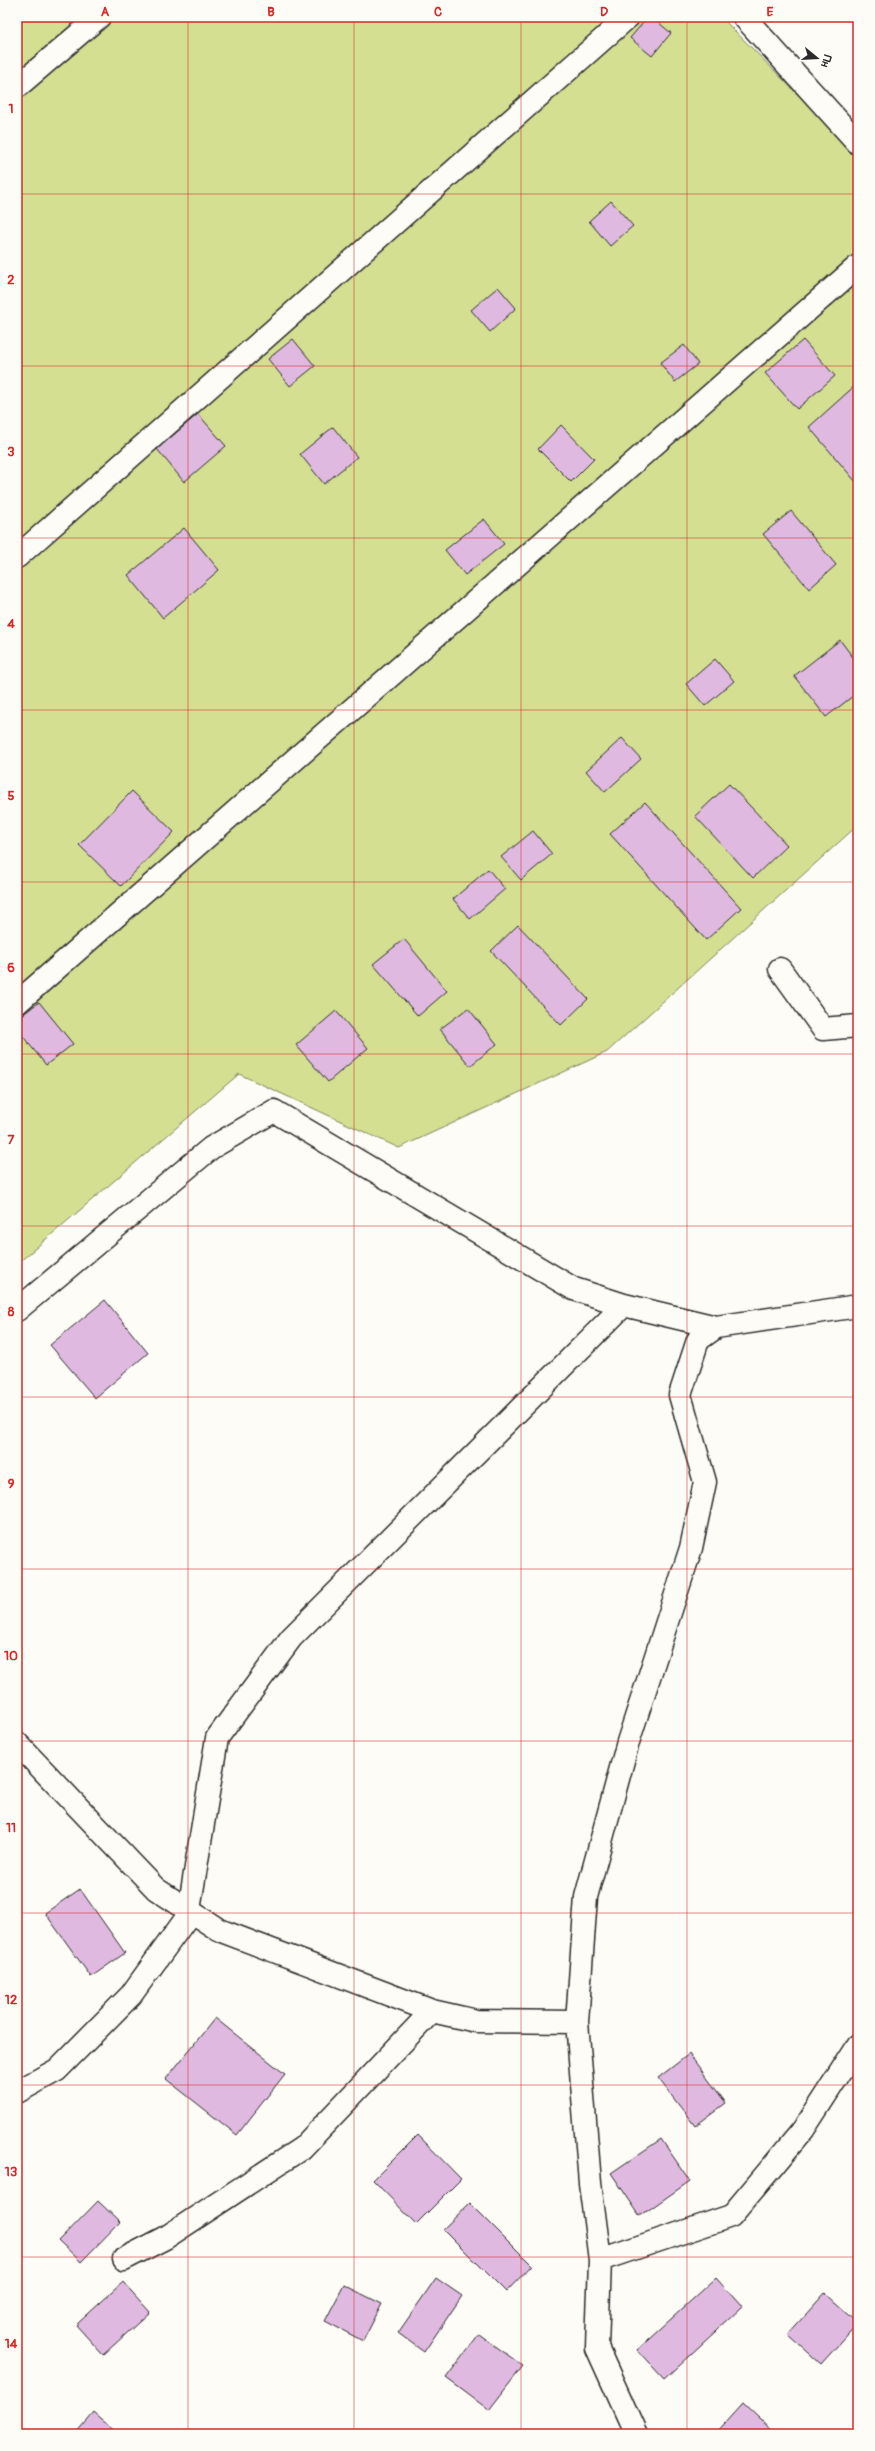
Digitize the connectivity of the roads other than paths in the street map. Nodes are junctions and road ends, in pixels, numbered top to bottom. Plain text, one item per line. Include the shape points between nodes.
1 (99, 17) edge
2 (628, 17) edge
3 (744, 17) edge
4 (17, 87) edge
5 (858, 143) edge
6 (858, 266) edge
7 (17, 557) edge
8 (780, 969) dead end
9 (17, 1003) edge
10 (858, 1026) edge
11 (624, 1305) junction
12 (858, 1306) edge
13 (17, 1310) edge
14 (716, 1327) junction
15 (17, 1743) edge
16 (189, 1910) junction
17 (432, 2011) junction
18 (577, 2022) junction
19 (858, 2045) edge
20 (17, 2092) edge
21 (124, 2259) dead end
22 (600, 2260) junction
23 (635, 2434) edge

1 - 4 street
2 - 7 street
3 - 5 street
6 - 9 street
8 - 10 street via 823,1029
11 - 13 street via 574,1288 274,1111 211,1148
11 - 14 street
11 - 16 street via 290,1638 217,1738
12 - 14 street
14 - 18 street via 698,1340 680,1395 705,1482 691,1548 628,1742 586,1897
15 - 16 street via 156,1888
16 - 17 street via 219,1930
16 - 20 street via 188,1916 131,1995 57,2070
17 - 18 street via 476,2021
17 - 21 street via 302,2148 164,2238
18 - 22 street via 590,2183
19 - 22 street via 803,2130 732,2216
22 - 23 street via 597,2348

